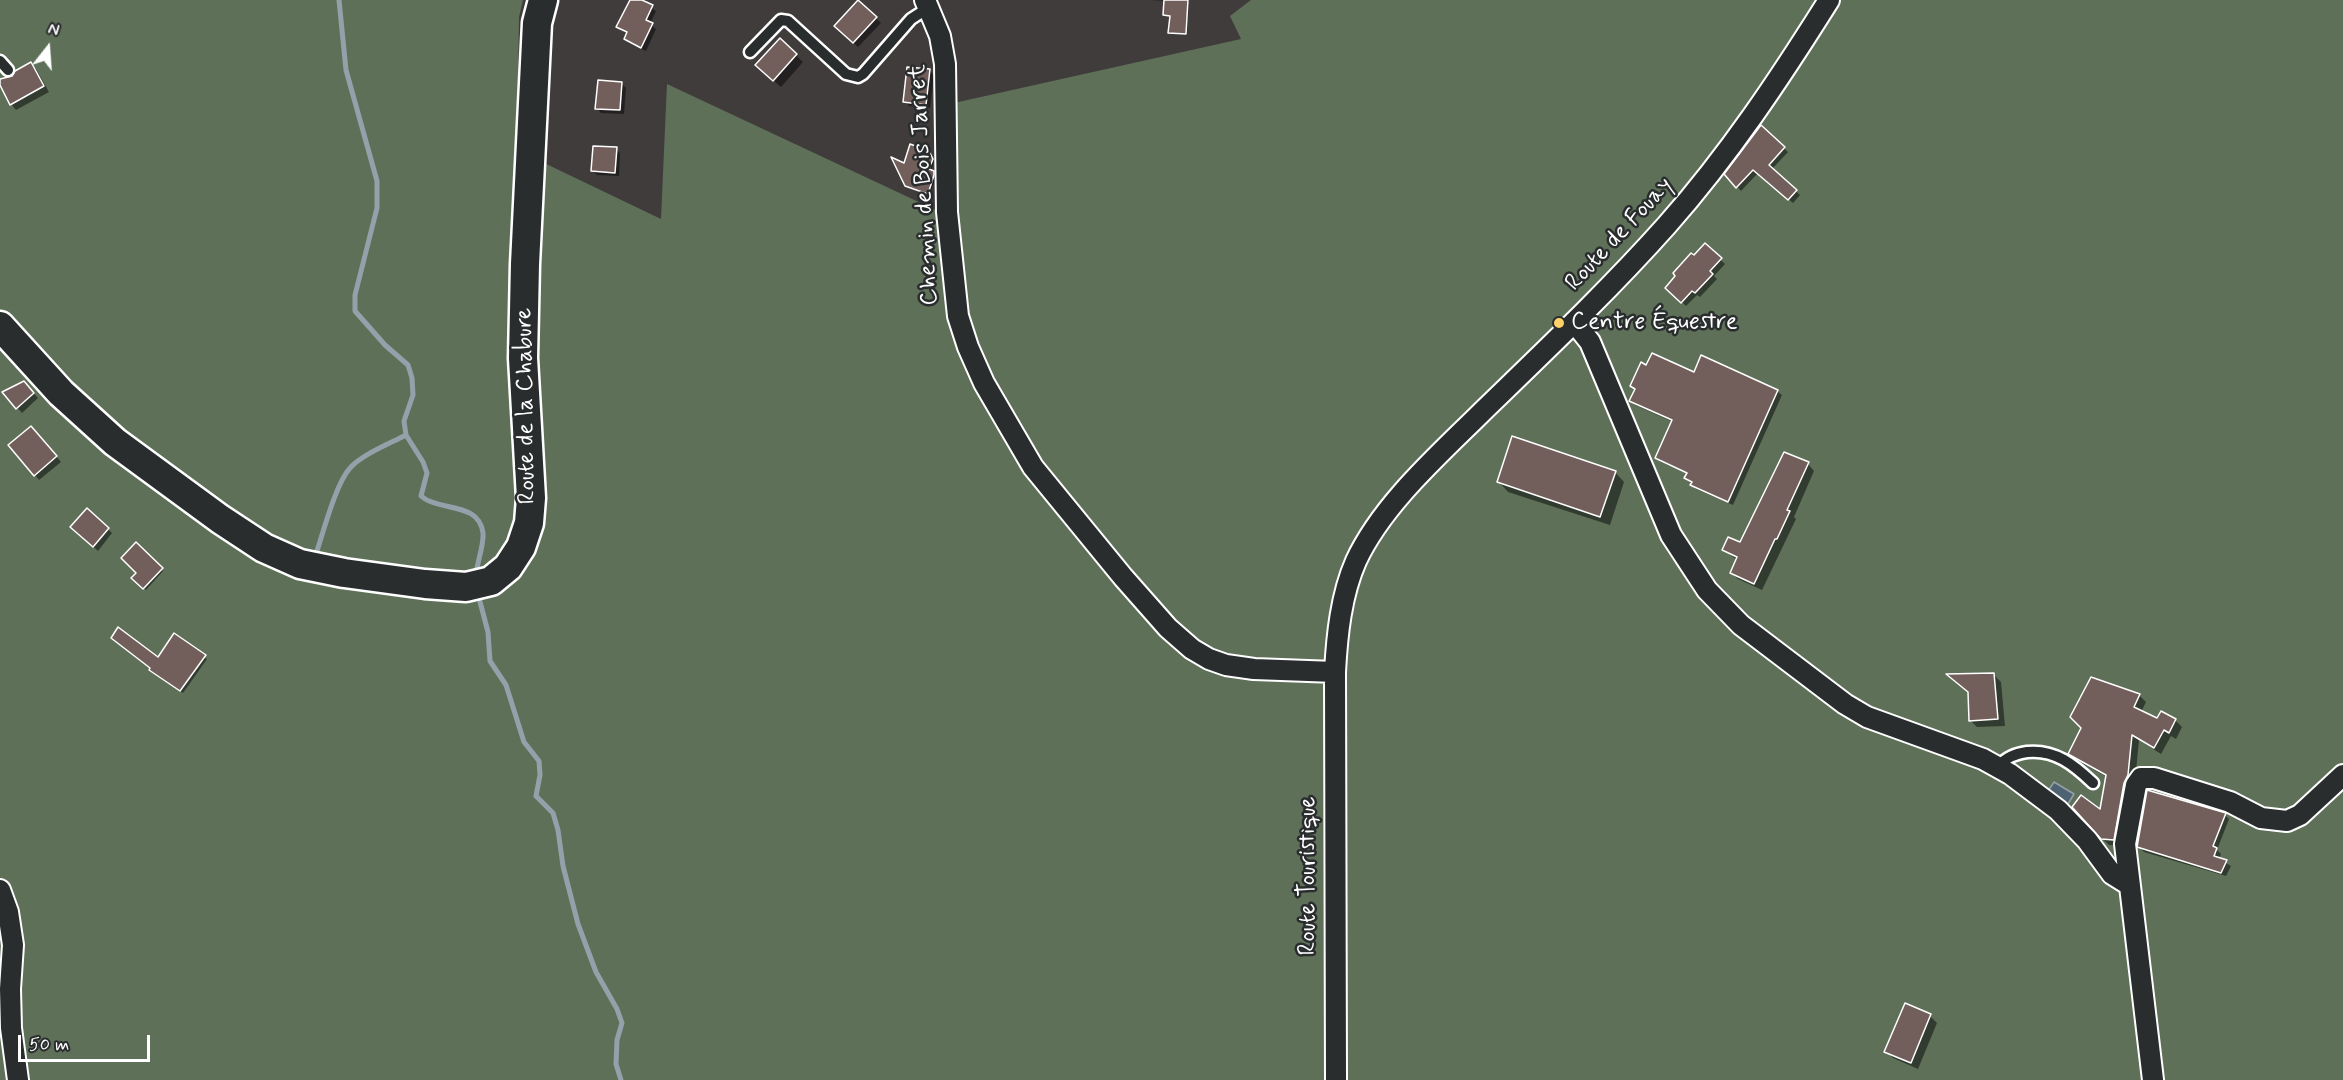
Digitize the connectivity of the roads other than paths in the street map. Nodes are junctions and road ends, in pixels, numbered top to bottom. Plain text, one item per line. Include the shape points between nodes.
1 (543, 0) edge
2 (1829, 0) edge
3 (927, 4) edge
4 (750, 52) dead end
5 (1574, 322) junction
6 (0, 326) edge
7 (1335, 672) junction
8 (1998, 767) junction
9 (2343, 775) edge
10 (2093, 783) dead end
11 (2128, 884) junction
12 (0, 890) edge
13 (18, 1080) edge
14 (1336, 1080) edge
15 (2153, 1080) edge

1 - 6 main road, Route de la Chabure via 537,23 525,264 523,358 529,524 508,567 491,581 466,587 344,573 300,564 264,548 115,442 61,393
2 - 5 street, Route de Fouay via 1775,85 1709,176
3 - 4 lane via 858,77 846,74 788,21 775,24
3 - 7 street, Chemin de Bois Jarret via 945,64 947,212 958,316 984,383 1033,467 1123,577 1192,649 1226,665
5 - 7 street, Route de Fouay via 1400,497 1371,534 1347,586
5 - 8 street via 1590,342 1667,526 1707,590 1741,625 1867,717
7 - 14 street, Route Touristique
8 - 10 lane via 2020,753 2046,752 2074,766
8 - 11 street via 2058,810 2112,874
9 - 11 street via 2287,821 2260,818 2230,802 2154,778 2141,778 2126,832
11 - 15 street
12 - 13 street via 13,945 11,1028

